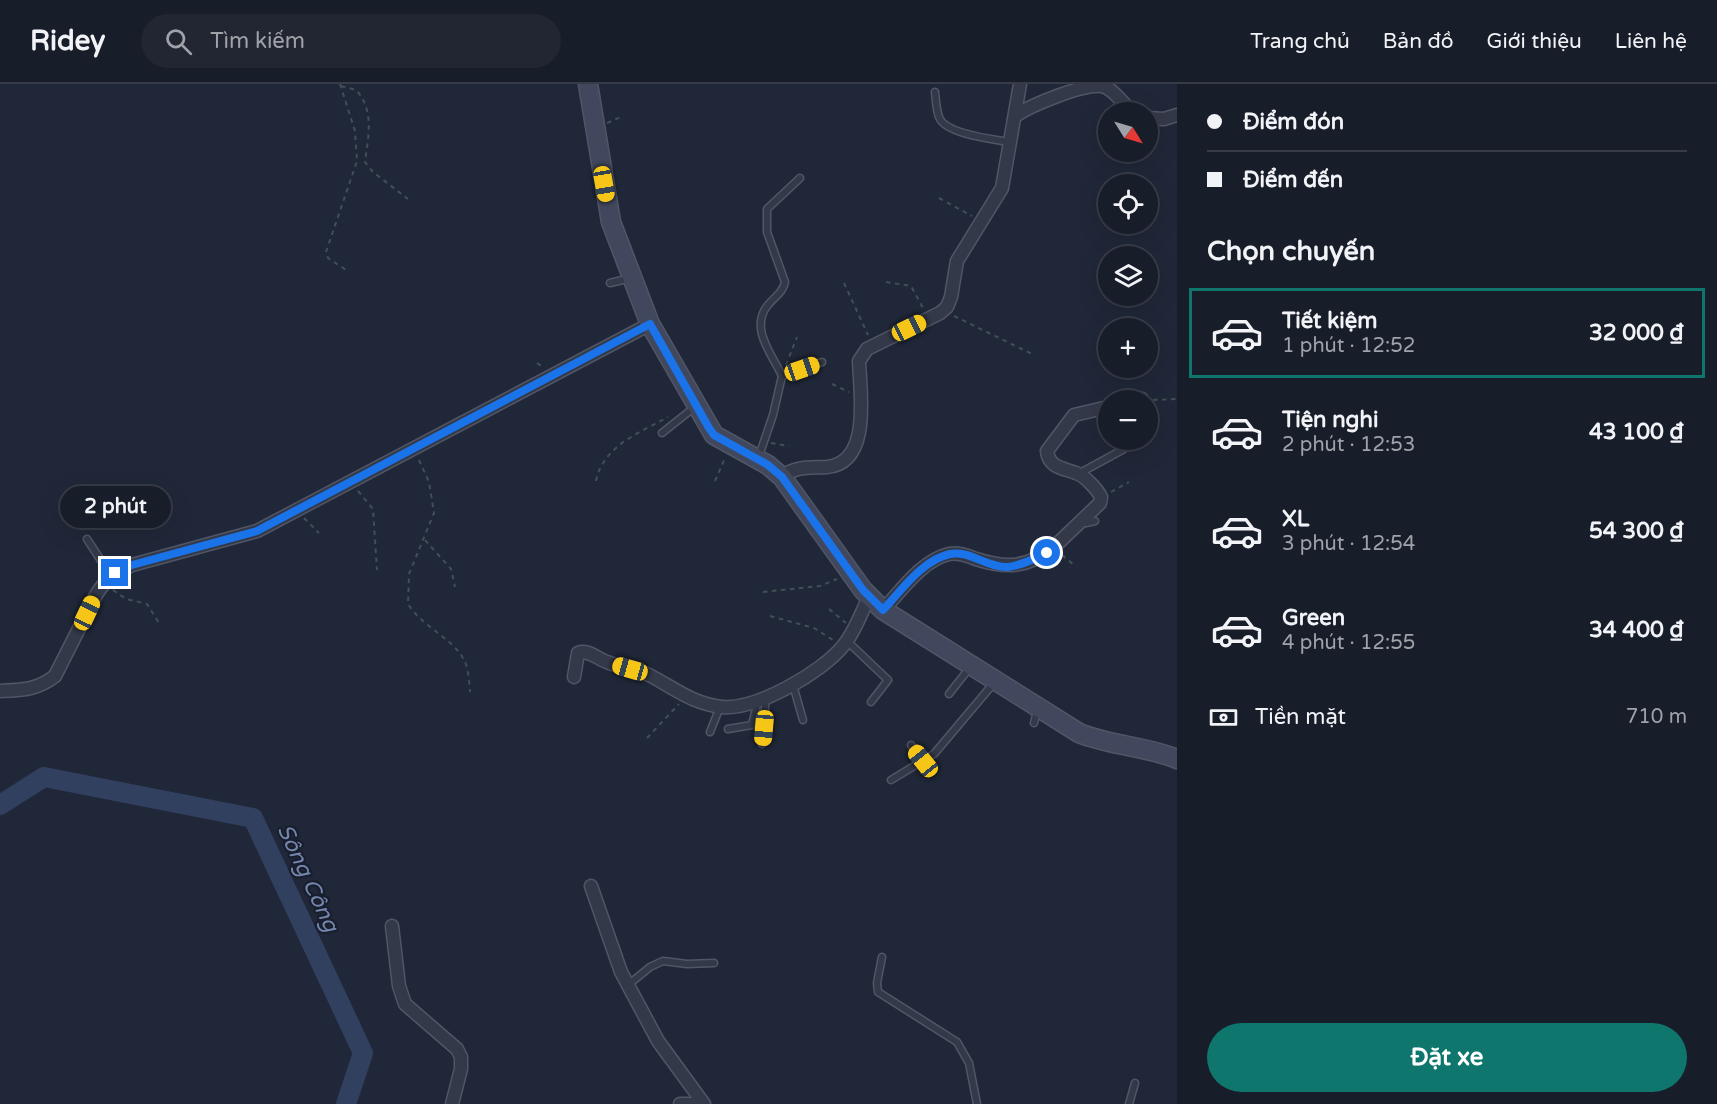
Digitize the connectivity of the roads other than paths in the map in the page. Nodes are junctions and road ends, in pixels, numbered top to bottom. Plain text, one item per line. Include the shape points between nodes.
1 (588, 84) edge
2 (1020, 84) edge
3 (935, 92) dead end
4 (1123, 102) edge
5 (1177, 115) edge
6 (1015, 116) junction
7 (1158, 119) edge
8 (1010, 142) junction
9 (800, 178) dead end
10 (631, 278) junction
11 (610, 283) dead end
12 (650, 324) junction
13 (822, 362) dead end
14 (781, 374) junction
15 (696, 405) junction
16 (1098, 409) edge
17 (662, 433) dead end
18 (1122, 450) edge
19 (757, 459) junction
20 (1079, 474) junction
21 (782, 477) junction
22 (1079, 519) junction
23 (1095, 521) dead end
24 (87, 539) dead end
25 (107, 580) junction
26 (869, 597) junction
27 (883, 610) junction
28 (845, 644) junction
29 (972, 666) junction
30 (574, 677) dead end
31 (996, 681) junction
32 (792, 684) junction
33 (0, 691) edge
34 (949, 694) dead end
35 (762, 697) junction
36 (871, 702) dead end
37 (721, 706) junction
38 (803, 720) dead end
39 (728, 729) dead end
40 (711, 732) dead end
41 (762, 744) dead end
42 (911, 745) dead end
43 (1177, 759) edge
44 (923, 761) junction
45 (891, 780) dead end
46 (591, 886) dead end
47 (392, 926) dead end
48 (882, 957) dead end
49 (714, 963) dead end
50 (628, 985) junction
51 (1135, 1083) dead end
52 (452, 1104) edge
53 (680, 1104) edge
54 (693, 1104) edge
55 (704, 1104) edge
56 (977, 1104) edge
57 (1129, 1104) edge

1 - 10 main road via 611,222
2 - 6 street
3 - 8 lane via 944,125
4 - 6 street via 1110,90 1094,85 1043,99
5 - 7 street
6 - 8 street
8 - 21 street via 1002,188 957,261 951,297 943,310 862,354 860,429 851,453 830,467 796,468
9 - 14 lane via 767,209 765,216 785,282 784,289 763,311 760,330
10 - 11 lane
10 - 12 main road
12 - 15 main road
12 - 25 street via 257,531 132,565
13 - 14 lane
14 - 19 lane
15 - 17 lane
15 - 19 main road via 714,435
16 - 20 street via 1074,415 1047,451 1054,465
18 - 20 lane
19 - 21 main road
20 - 22 street via 1101,497 1100,503
21 - 26 main road
22 - 23 lane via 1086,523
22 - 27 street via 1047,553 1008,567 960,554 938,559
24 - 25 lane
25 - 33 street via 55,676 43,686
26 - 27 main road
26 - 28 street
27 - 29 main road
28 - 32 street
28 - 36 lane via 888,680
29 - 31 main road
29 - 34 lane
30 - 37 street via 576,657 581,651 651,676 685,697
31 - 43 main road via 1036,715 1097,740
31 - 44 lane via 934,754
32 - 35 street
32 - 38 lane
35 - 37 street via 734,707
35 - 39 lane via 752,725
35 - 41 lane
37 - 40 lane
42 - 44 lane
44 - 45 lane
46 - 50 street
47 - 52 street via 405,1004 457,1049 461,1057
48 - 56 lane via 878,992 957,1042 969,1063
49 - 50 lane via 658,962
50 - 55 street via 658,1041
51 - 57 lane
53 - 54 street

